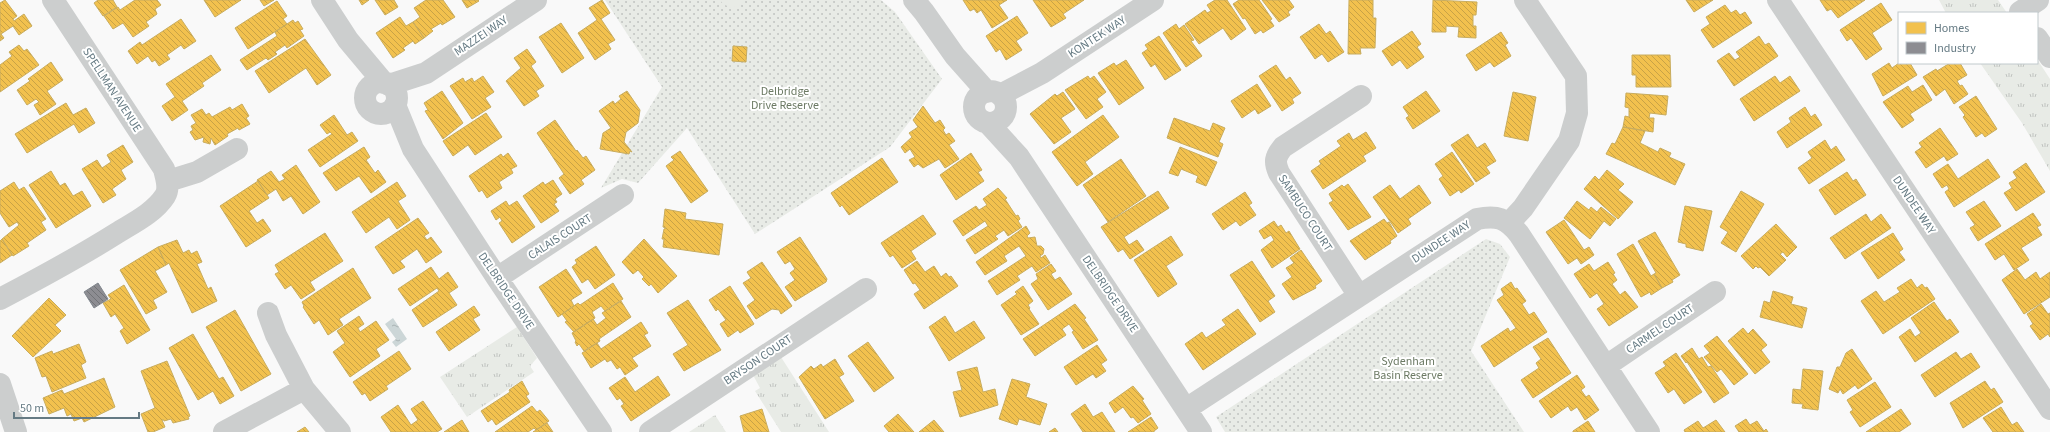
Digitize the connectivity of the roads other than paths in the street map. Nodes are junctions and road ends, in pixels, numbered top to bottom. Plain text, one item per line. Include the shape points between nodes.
1 (53, 0) edge
2 (322, 0) edge
3 (536, 0) edge
4 (914, 0) edge
5 (1153, 0) edge
6 (1525, 0) edge
7 (1778, 0) edge
8 (2038, 0) edge
9 (2018, 8) edge
10 (2038, 39) edge
11 (2050, 57) edge
12 (1361, 96) dead end
13 (384, 97) junction
14 (993, 107) junction
15 (237, 149) dead end
16 (168, 181) junction
17 (623, 195) dead end
18 (1510, 222) junction
19 (497, 278) junction
20 (866, 289) dead end
21 (1715, 292) dead end
22 (1359, 296) junction
23 (0, 299) edge
24 (268, 313) dead end
25 (1606, 366) junction
26 (0, 384) edge
27 (304, 389) junction
28 (1186, 409) junction
29 (2050, 409) edge
30 (16, 432) edge
31 (224, 432) edge
32 (340, 432) edge
33 (601, 432) edge
34 (650, 432) edge
35 (1201, 432) edge
36 (1649, 432) edge

1 - 16 street, SPELLMAN AVENUE via 164,169
2 - 13 street via 348,40 358,63
3 - 13 street, MAZZEI WAY via 426,73
4 - 14 street, DELBRIDGE DRIVE
5 - 14 street, KONTEK WAY
6 - 18 street via 1576,76 1577,113 1569,141 1523,208
7 - 29 street, DUNDEE WAY
8 - 9 street
10 - 11 street
12 - 22 street, SAMBUCO COURT via 1282,147 1276,155 1275,164
13 - 19 street, DELBRIDGE DRIVE via 413,149
14 - 28 street, DELBRIDGE DRIVE via 1019,157
15 - 16 street via 197,172
16 - 23 street via 166,194 140,219 72,261
17 - 19 street, CALAIS COURT
18 - 22 street, DUNDEE WAY via 1491,216 1476,219
18 - 25 street
19 - 33 street, DELBRIDGE DRIVE
20 - 34 street, BRYSON COURT
21 - 25 street, CARMEL COURT
22 - 28 street, DUNDEE WAY
24 - 27 street via 276,335
25 - 36 street
26 - 30 street
27 - 31 street
27 - 32 street
28 - 35 street, DELBRIDGE DRIVE

